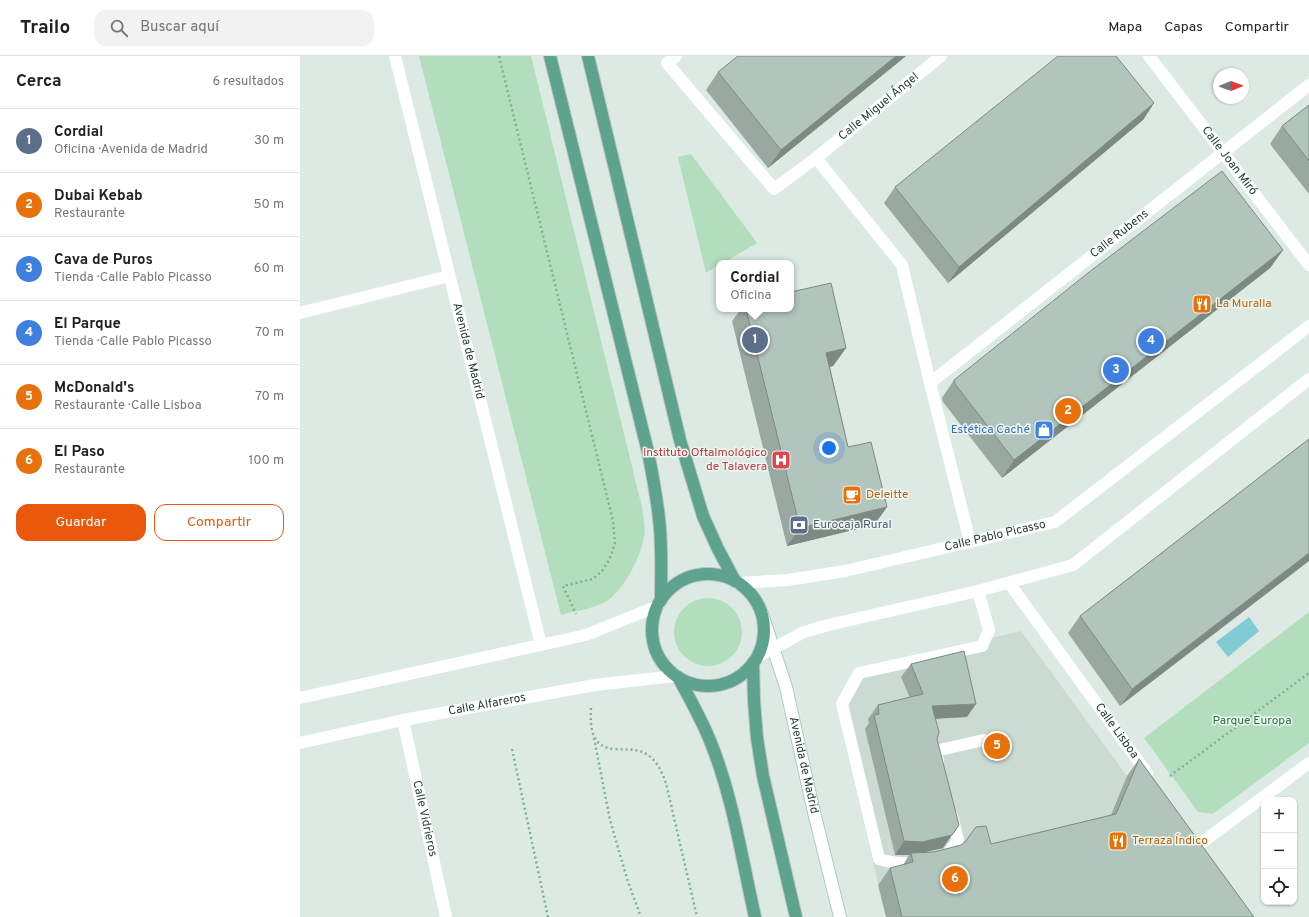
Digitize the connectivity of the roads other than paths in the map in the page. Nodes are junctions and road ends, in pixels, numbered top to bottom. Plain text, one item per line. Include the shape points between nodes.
1 (395, 56) edge
2 (550, 56) edge
3 (588, 56) edge
4 (941, 56) edge
5 (1149, 56) edge
6 (671, 60) edge
7 (1309, 85) edge
8 (1222, 152) junction
9 (816, 158) junction
10 (1309, 266) edge
11 (449, 276) junction
12 (300, 313) edge
13 (1309, 326) edge
14 (1309, 379) edge
15 (930, 383) junction
16 (970, 542) junction
17 (736, 582) junction
18 (1009, 583) junction
19 (978, 591) junction
20 (659, 603) junction
21 (762, 614) junction
22 (541, 645) junction
23 (774, 648) junction
24 (755, 660) junction
25 (676, 676) junction
26 (300, 698) edge
27 (403, 720) junction
28 (984, 740) dead end
29 (300, 743) edge
30 (1309, 763) edge
31 (941, 773) edge
32 (1157, 786) edge
33 (948, 803) edge
34 (1208, 856) edge
35 (446, 917) edge
36 (755, 917) edge
37 (796, 917) edge
38 (840, 917) edge

1 - 11 street, Avenida de Madrid
2 - 20 main road, Avenida de Madrid via 648,452 660,528 662,564
3 - 17 main road, Avenida de Madrid via 680,440 703,516
4 - 9 street, Calle Miguel Ángel
5 - 8 street, Calle Joan Miró
6 - 9 street, Calle Miguel Ángel via 774,189
7 - 8 street, Calle Rubens
8 - 10 street, Calle Joan Miró
8 - 15 street, Calle Rubens
9 - 15 street via 902,264
11 - 12 street
11 - 22 street, Avenida de Madrid
13 - 16 street, Calle Pablo Picasso via 1055,522
14 - 18 street via 1073,565
15 - 16 street
16 - 17 street, Calle Pablo Picasso via 845,571 788,580
17 - 20 main road, Avenida de Madrid via 715,574 694,576 675,584
17 - 21 main road, Avenida de Madrid via 751,594
18 - 19 street
18 - 32 street, Calle Lisboa
19 - 23 street via 828,625 804,632
19 - 33 street via 989,630 982,646 859,673 842,704 879,859 911,864 947,856 958,840
20 - 22 street via 586,635
20 - 25 main road, Avenida de Madrid via 652,626 653,642 663,664
21 - 23 street, Avenida de Madrid
21 - 24 main road, Avenida de Madrid via 764,636
22 - 26 street
23 - 24 street
23 - 38 street, Avenida de Madrid via 786,687
24 - 25 main road, Avenida de Madrid via 738,678 714,686 693,684
24 - 37 main road, Avenida de Madrid via 754,701 763,776
25 - 27 street, Calle Alfareros via 595,685
25 - 36 main road, Avenida de Madrid via 711,743 724,782
27 - 29 street, Calle Alfareros
27 - 35 street, Calle Vidrieros
28 - 31 street via 935,751
30 - 34 street via 1197,841

